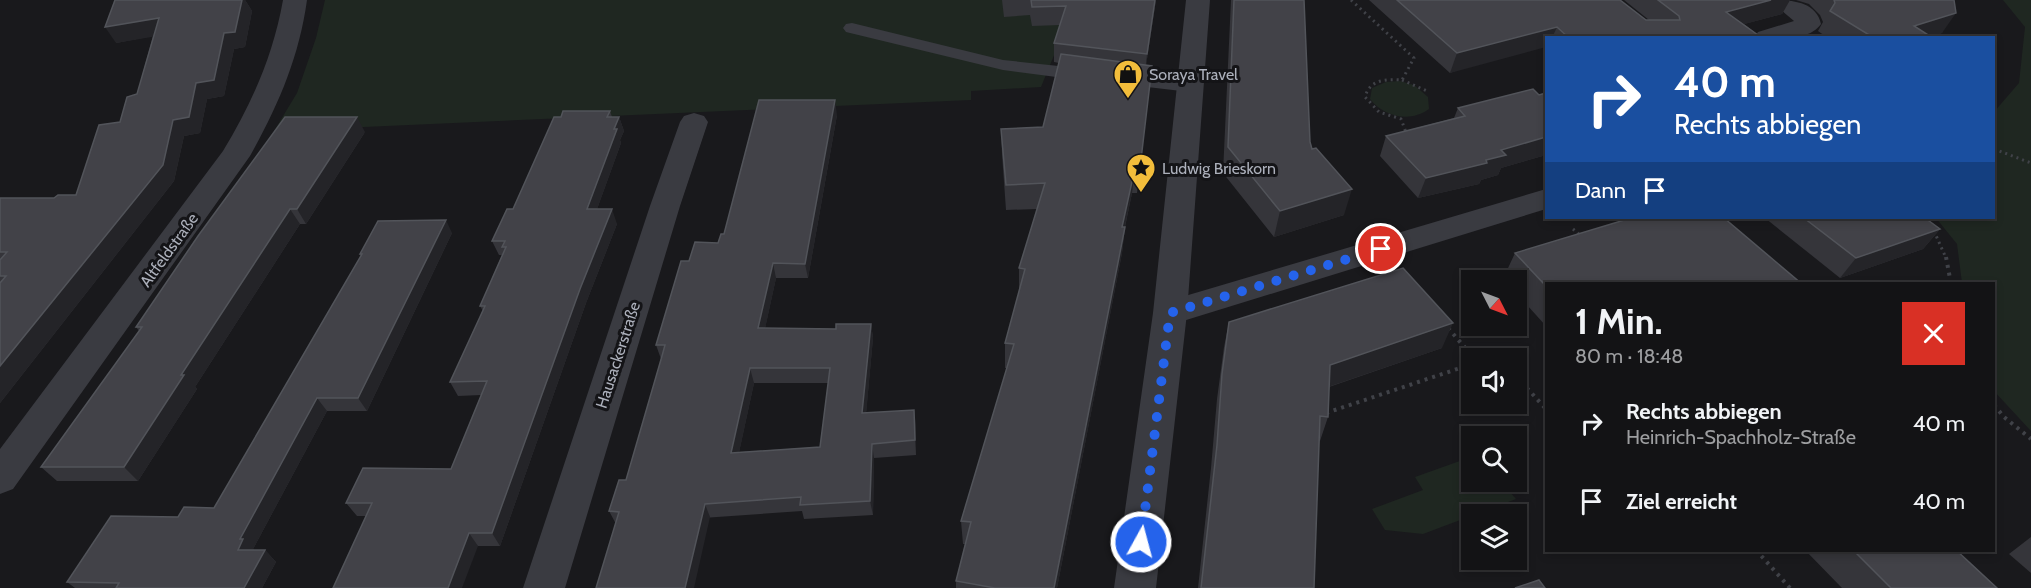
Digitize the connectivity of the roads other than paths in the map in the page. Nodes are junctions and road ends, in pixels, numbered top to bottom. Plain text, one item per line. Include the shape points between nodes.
1 (296, 0) edge
2 (1198, 0) edge
3 (1781, 0) edge
4 (852, 28) dead end
5 (1774, 36) edge
6 (1190, 86) junction
7 (694, 122) dead end
8 (1545, 199) edge
9 (1170, 313) junction
10 (0, 478) edge
11 (544, 588) edge
12 (1135, 588) edge

1 - 10 street, Altfeldstraße via 291,35 268,100 235,156
2 - 6 street
3 - 5 street via 1808,19 1808,24
4 - 6 lane via 1003,66
6 - 9 street
7 - 11 street, Hausackerstraße
8 - 9 street
9 - 12 street

